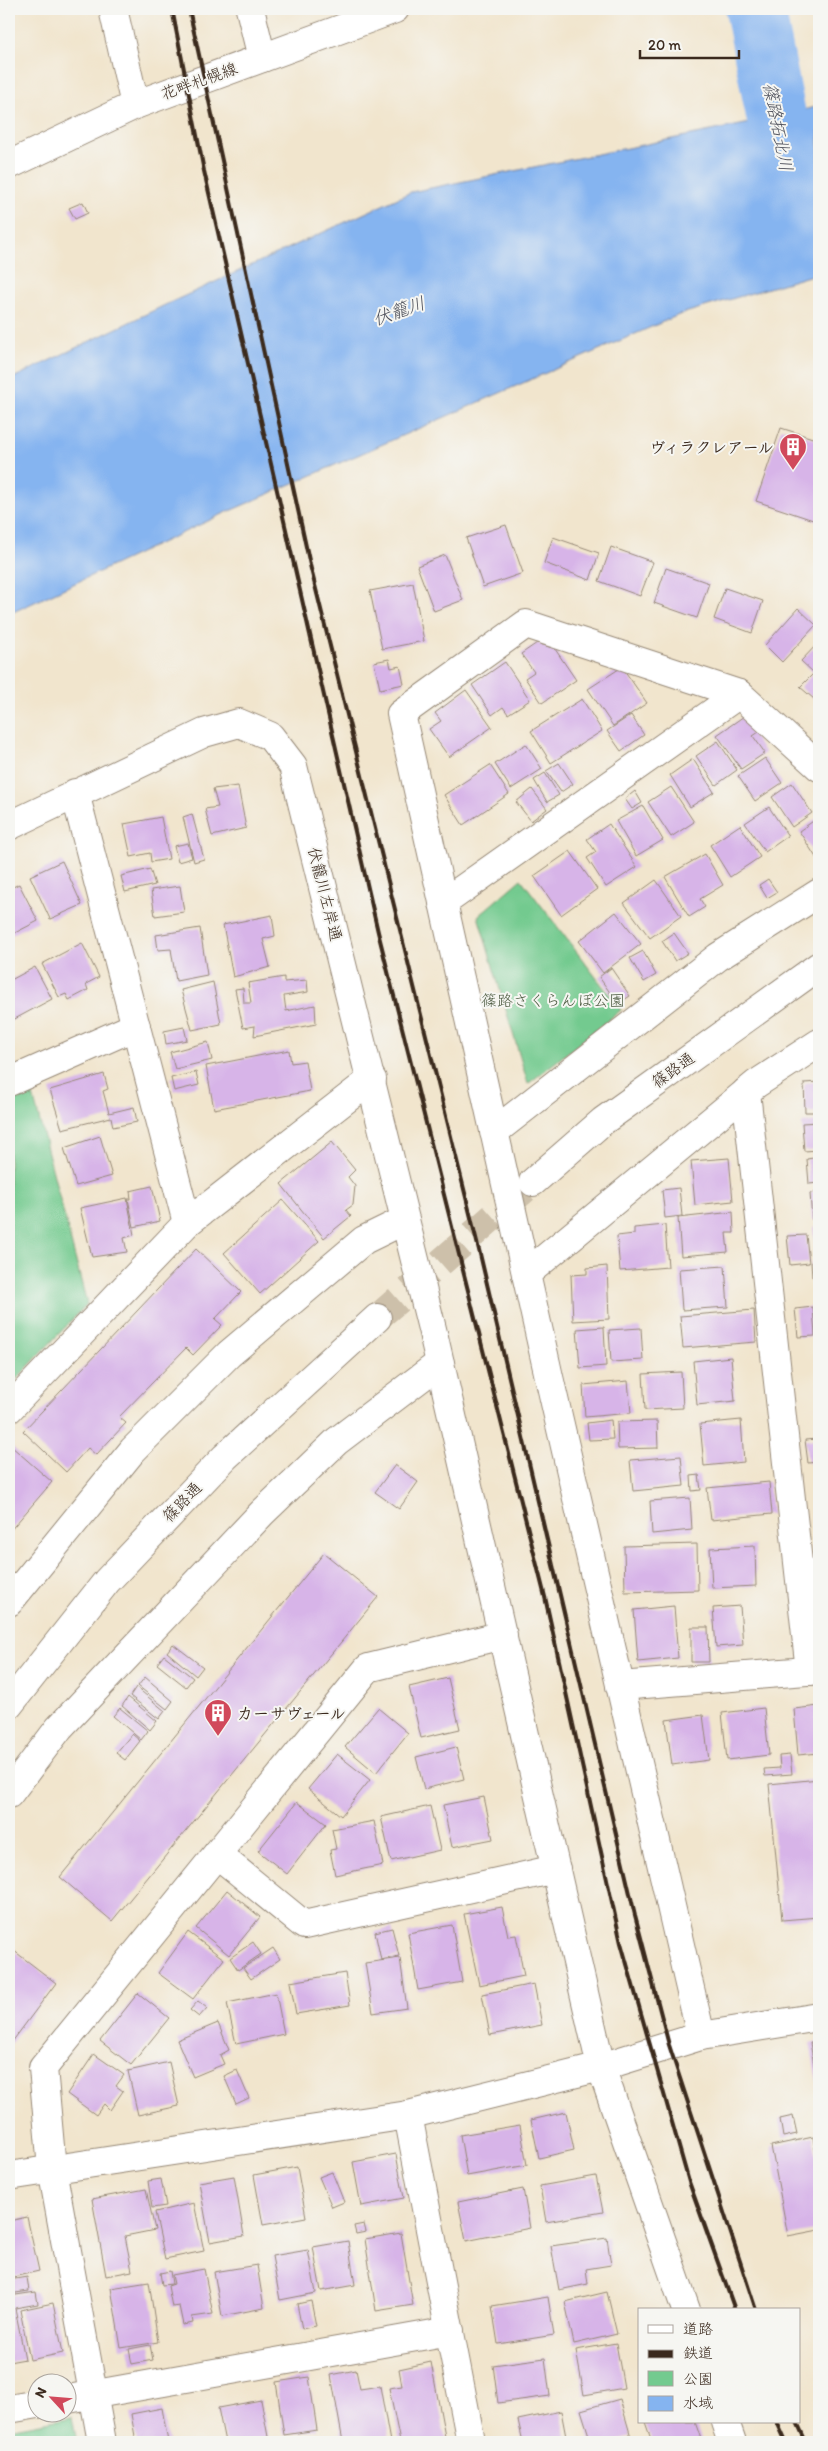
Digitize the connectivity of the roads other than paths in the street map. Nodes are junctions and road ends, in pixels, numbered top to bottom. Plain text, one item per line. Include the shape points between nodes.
1 (112, 9) edge
2 (250, 9) edge
3 (395, 9) edge
4 (262, 58) junction
5 (135, 105) junction
6 (9, 165) edge
7 (739, 694) junction
8 (819, 767) edge
9 (75, 793) junction
10 (9, 826) edge
11 (819, 893) edge
12 (443, 903) junction
13 (819, 966) edge
14 (136, 1026) junction
15 (819, 1043) edge
16 (372, 1079) junction
17 (9, 1082) edge
18 (746, 1092) junction
19 (494, 1132) junction
20 (533, 1182) tunnel mouth
21 (405, 1220) junction
22 (187, 1223) junction
23 (526, 1274) junction
24 (377, 1318) tunnel mouth
25 (440, 1363) junction
26 (9, 1409) edge
27 (9, 1602) edge
28 (503, 1635) junction
29 (815, 1670) edge
30 (620, 1686) junction
31 (9, 1706) edge
32 (9, 1794) edge
33 (217, 1854) junction
34 (556, 1869) junction
35 (819, 2017) edge
36 (701, 2036) junction
37 (601, 2067) junction
38 (408, 2115) junction
39 (52, 2169) junction
40 (9, 2176) edge
41 (685, 2308) edge
42 (450, 2331) junction
43 (80, 2396) edge
44 (28, 2406) edge
45 (9, 2409) edge
46 (726, 2424) edge
47 (102, 2442) edge
48 (471, 2442) edge
49 (732, 2442) edge

1 - 5 street
2 - 4 street
3 - 4 street, 花畔札幌線
4 - 5 street, 花畔札幌線
5 - 6 street, 花畔札幌線
7 - 8 street
7 - 12 street
7 - 12 street via 526,624 401,714
9 - 10 street, 伏籠川左岸通
9 - 14 street
9 - 16 street, 伏籠川左岸通 via 204,733 239,723 270,736 293,766
11 - 19 street via 718,957
12 - 19 street
13 - 20 street, 篠路通 via 603,1121
14 - 17 street
14 - 22 street
15 - 18 street
16 - 21 street, 伏籠川左岸通
16 - 22 street
18 - 23 street
18 - 29 street
19 - 23 street
21 - 25 street, 伏籠川左岸通
21 - 27 street via 364,1240 229,1354 133,1450
22 - 26 street
23 - 30 street
24 - 31 street, 篠路通 via 225,1457 113,1574
25 - 28 street, 伏籠川左岸通
25 - 32 street via 337,1441 262,1513 59,1728
28 - 33 street via 368,1668
28 - 34 street, 伏籠川左岸通
29 - 30 street
30 - 36 street
33 - 34 street via 304,1925
33 - 39 street via 43,2068
34 - 37 street, 伏籠川左岸通
35 - 36 street
36 - 37 street
37 - 38 street
37 - 41 street, 伏籠川左岸通
38 - 39 street
38 - 42 street
39 - 40 street
39 - 43 street
42 - 43 street
42 - 48 street
43 - 47 street
44 - 45 street
46 - 49 street

